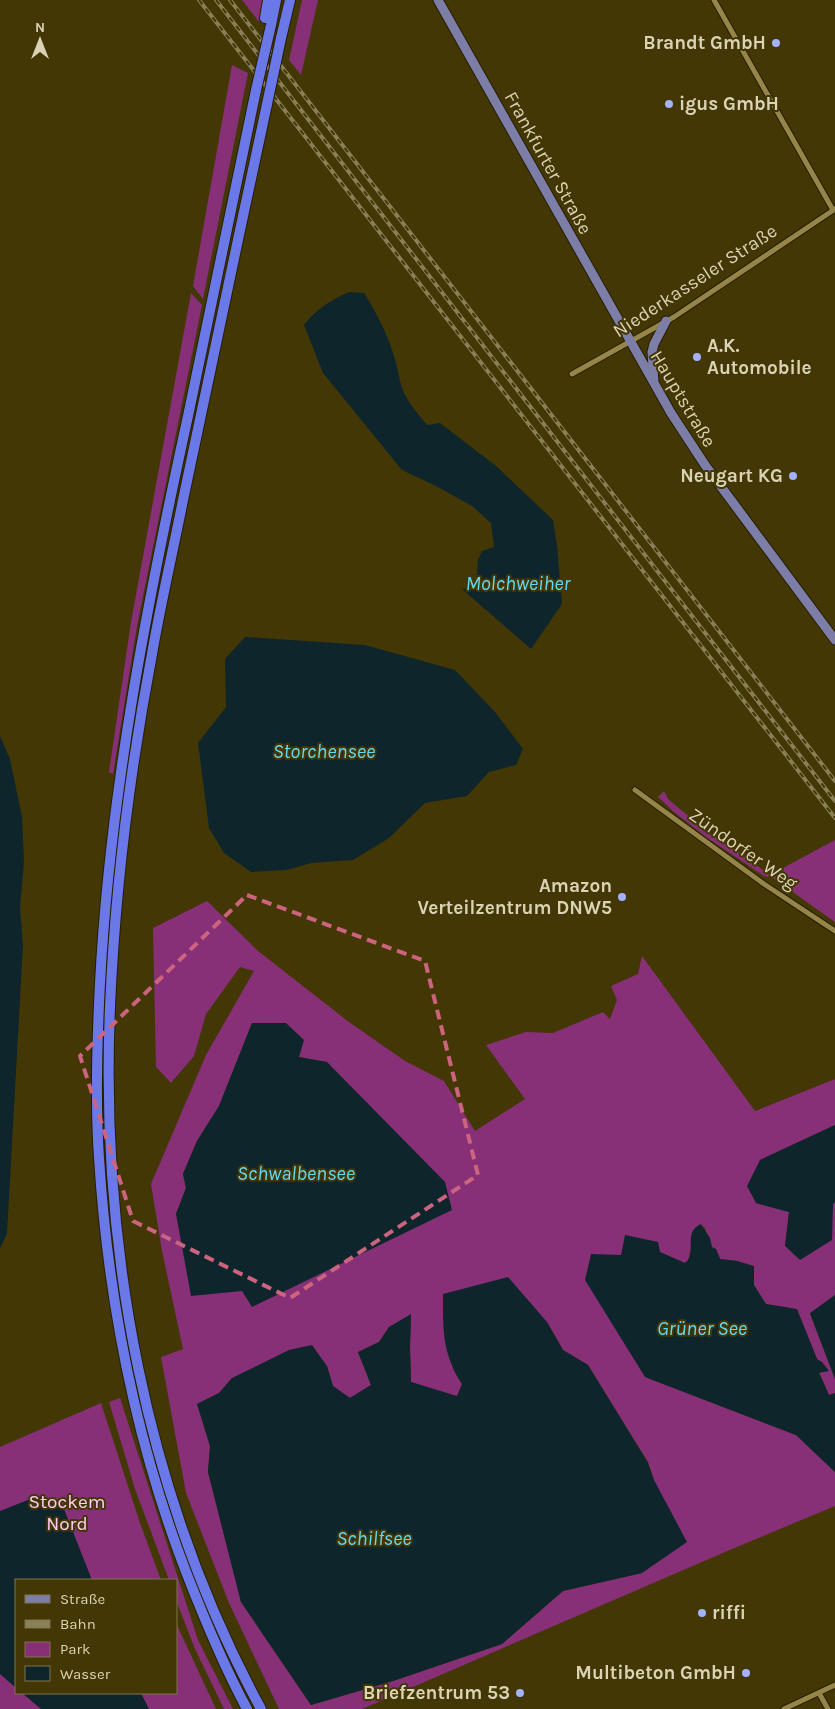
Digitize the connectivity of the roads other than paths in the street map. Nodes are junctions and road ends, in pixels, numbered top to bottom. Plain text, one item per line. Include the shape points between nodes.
1 (268, 0) edge
2 (276, 0) edge
3 (290, 0) edge
4 (438, 0) edge
5 (714, 0) edge
6 (268, 21) junction
7 (834, 209) edge
8 (666, 321) junction
9 (630, 342) junction
10 (572, 374) dead end
11 (654, 385) junction
12 (835, 640) edge
13 (635, 790) dead end
14 (835, 931) edge
15 (835, 1685) edge
16 (819, 1693) junction
17 (247, 1709) edge
18 (261, 1709) edge
19 (784, 1709) edge
20 (828, 1709) edge

1 - 6 highway
2 - 6 highway
3 - 18 highway, bridge via 151,655 120,878 110,1009 110,1155 126,1310 154,1439 180,1523 212,1607
4 - 9 main road, Frankfurter Straße
5 - 7 street, Niederkasseler Straße
6 - 17 highway, bridge via 139,656 108,875 97,1084 98,1155 109,1267 140,1432 168,1527 201,1610
7 - 8 street, Niederkasseler Straße
8 - 9 street, Niederkasseler Straße
8 - 11 main road via 652,352
9 - 10 street, Niederkasseler Straße
9 - 11 main road, Hauptstraße
11 - 12 main road, Hauptstraße via 705,465
13 - 14 street, Zündorfer Weg
15 - 16 street
16 - 19 street
16 - 20 street

